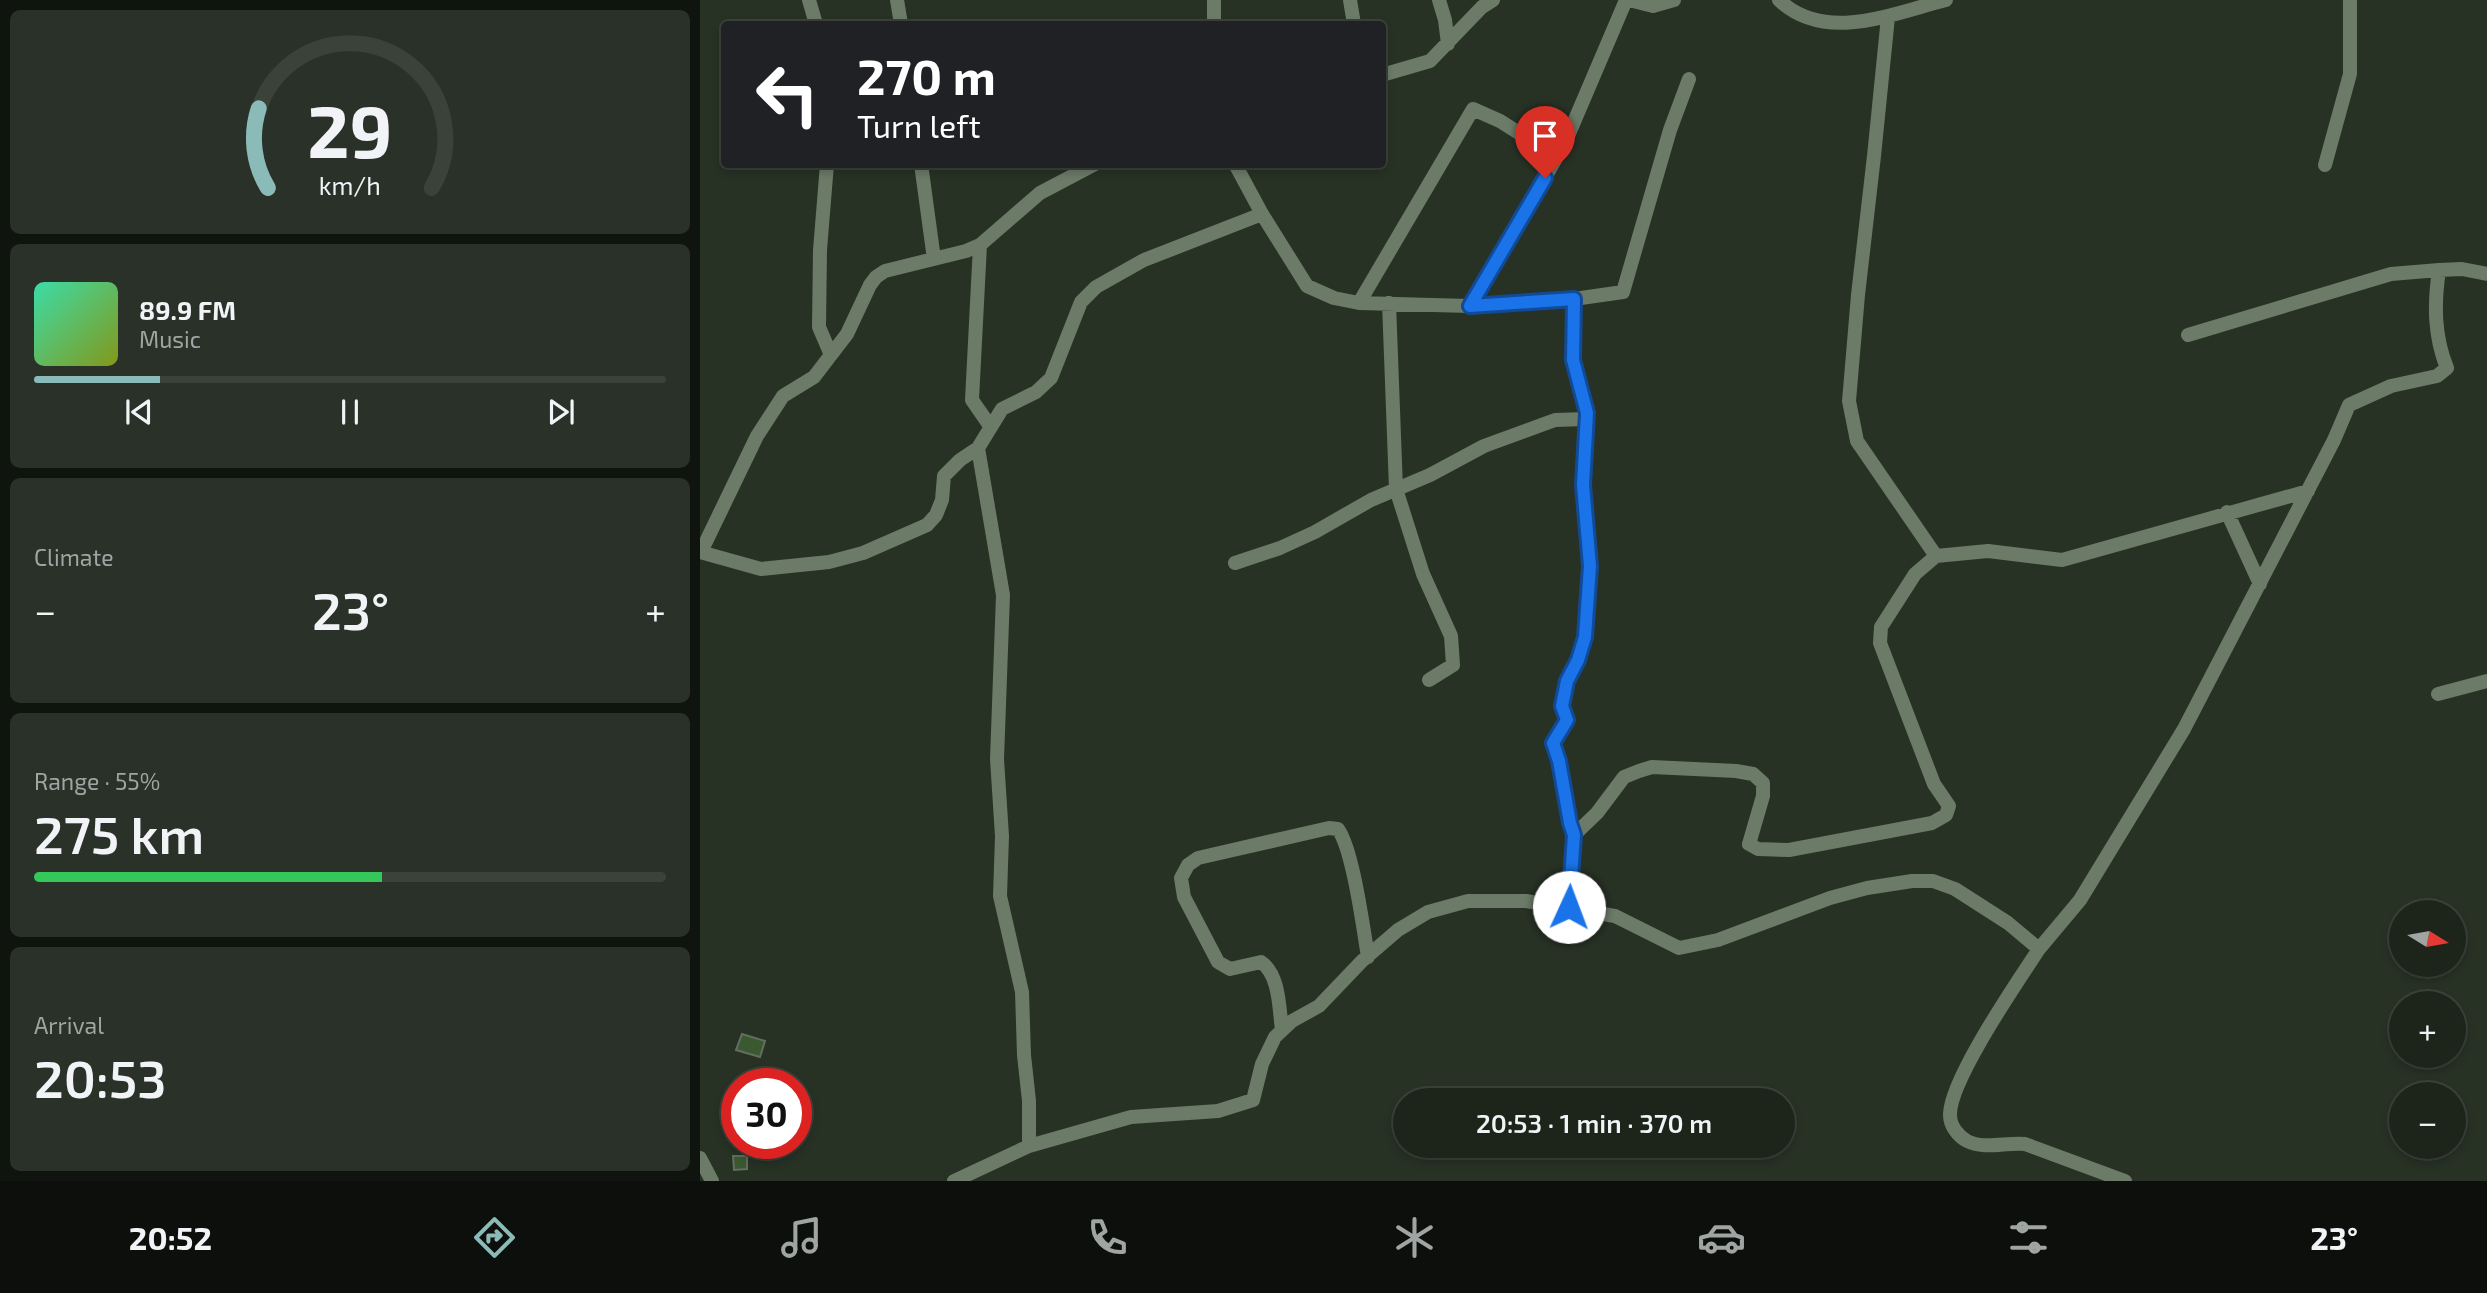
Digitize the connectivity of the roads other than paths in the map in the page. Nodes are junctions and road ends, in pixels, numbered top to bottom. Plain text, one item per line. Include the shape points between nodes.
1 (809, 0) edge
2 (897, 0) edge
3 (1214, 0) edge
4 (1350, 0) edge
5 (1439, 0) edge
6 (1493, 0) edge
7 (1628, 0) edge
8 (1674, 0) edge
9 (1779, 0) edge
10 (1946, 0) edge
11 (2350, 0) edge
12 (1888, 17) junction
13 (815, 21) edge
14 (900, 21) edge
15 (1214, 21) edge
16 (1354, 21) edge
17 (1448, 44) junction
18 (1386, 74) edge
19 (1689, 79) dead end
20 (1557, 157) junction
21 (2325, 165) dead end
22 (827, 168) edge
23 (922, 168) edge
24 (1087, 168) edge
25 (1238, 168) edge
26 (1262, 214) junction
27 (981, 245) junction
28 (934, 259) junction
29 (2439, 270) junction
30 (2487, 274) edge
31 (1574, 299) junction
32 (1359, 303) junction
33 (1389, 303) junction
34 (1470, 306) junction
35 (2188, 335) dead end
36 (831, 355) junction
37 (1586, 419) junction
38 (990, 426) junction
39 (978, 448) junction
40 (1396, 489) junction
41 (2308, 491) junction
42 (2227, 512) junction
43 (701, 552) edge
44 (1936, 556) junction
45 (1235, 563) dead end
46 (2260, 584) junction
47 (1429, 680) dead end
48 (2487, 681) edge
49 (2438, 694) dead end
50 (1574, 835) junction
51 (1569, 907) junction
52 (2039, 949) junction
53 (1368, 957) junction
54 (1282, 1030) junction
55 (1029, 1146) junction
56 (700, 1158) edge
57 (712, 1181) edge
58 (954, 1181) edge
59 (2125, 1181) edge

1 - 13 street
2 - 14 street
3 - 15 street
4 - 16 street
5 - 17 street
6 - 17 street
7 - 8 street via 1653,6
7 - 20 street
9 - 12 street via 1812,20 1861,22
10 - 12 street
11 - 21 street via 2350,74
12 - 44 street via 1849,401 1857,441
17 - 18 street via 1430,61
19 - 31 street via 1622,292
20 - 32 street via 1473,109
20 - 34 street
22 - 36 street via 819,327
23 - 28 street
24 - 27 street via 1040,193
25 - 26 street
26 - 32 street via 1307,286
26 - 38 street via 1144,260 1096,287 1081,302 1051,378 1036,392 1002,409
27 - 28 street
27 - 38 street via 972,400
28 - 36 street via 876,277
29 - 30 street
29 - 35 street via 2391,274
29 - 41 street via 2435,298 2438,346 2447,368 2437,376 2391,386 2349,405
31 - 34 street
31 - 37 street via 1573,360
32 - 33 street
33 - 34 street
33 - 40 street
36 - 43 street via 814,377 783,396 757,436
37 - 40 street via 1555,420 1522,431
37 - 50 street via 1583,485 1590,566 1585,637 1567,681 1562,706 1567,720 1553,743
38 - 39 street
39 - 43 street via 944,476 942,500 927,525 863,553 829,562 761,569
39 - 55 street via 1003,595 997,759 1000,896 1021,992
40 - 45 street via 1292,543
40 - 47 street via 1423,573 1451,636 1453,665
41 - 42 street
41 - 46 street
42 - 44 street via 2062,560 1988,551
42 - 46 street
44 - 50 street via 1915,574 1881,627 1880,643 1934,784 1949,806 1946,816 1789,850 1758,849 1749,844 1763,796 1763,783 1754,774 1652,767 1624,777
46 - 52 street via 2184,729 2080,900
48 - 49 street
50 - 51 street
51 - 52 street via 1615,916 1679,947 1718,940 1855,891 1933,881 2008,923
51 - 53 street via 1468,901 1427,912
52 - 59 street via 1966,1069 1951,1105 1952,1127 1980,1146 2025,1144
53 - 54 street via 1318,1006
53 - 54 street via 1338,829 1198,858 1188,865 1181,878 1184,897 1218,962 1230,968 1261,962 1268,967
54 - 55 street via 1262,1064 1253,1100 1217,1111 1131,1117
55 - 58 street
56 - 57 street

